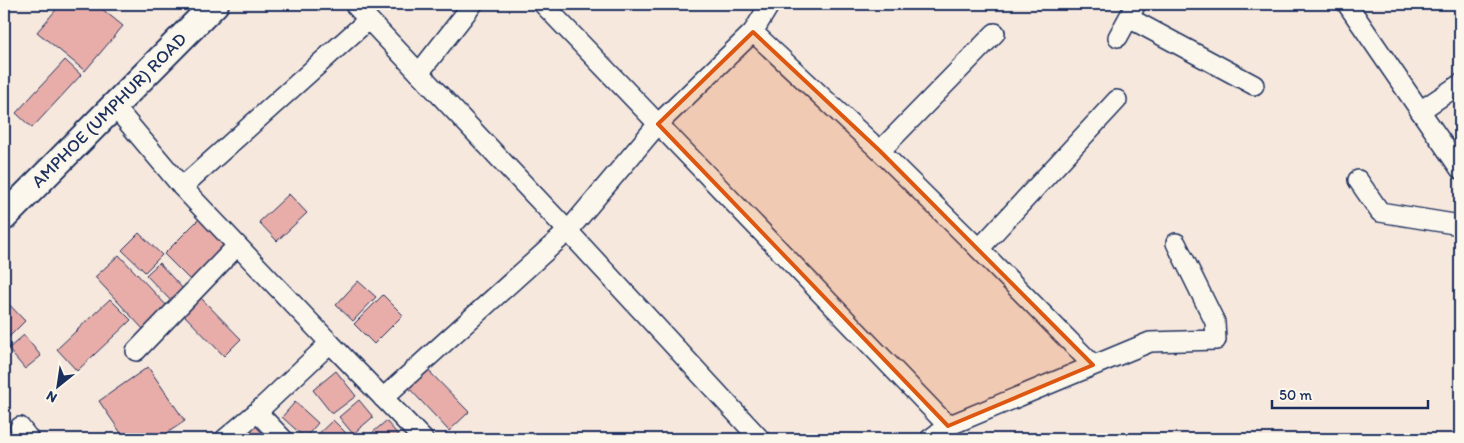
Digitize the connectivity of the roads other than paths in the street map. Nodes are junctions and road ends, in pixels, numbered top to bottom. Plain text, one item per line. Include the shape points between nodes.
1 (215, 4) edge
2 (354, 4) edge
3 (473, 4) edge
4 (543, 4) edge
5 (770, 4) edge
6 (1347, 4) edge
7 (1133, 11) edge
8 (368, 20) junction
9 (753, 32) junction
10 (995, 33) dead end
11 (1118, 37) dead end
12 (419, 73) junction
13 (1460, 84) edge
14 (1254, 85) dead end
15 (1118, 100) dead end
16 (114, 106) junction
17 (1420, 110) junction
18 (658, 124) junction
19 (880, 151) junction
20 (1460, 169) edge
21 (1358, 180) dead end
22 (182, 187) junction
23 (4, 217) edge
24 (1460, 226) edge
25 (568, 231) junction
26 (1176, 244) dead end
27 (237, 246) junction
28 (979, 249) junction
29 (330, 343) junction
30 (136, 351) dead end
31 (1093, 366) junction
32 (383, 398) junction
33 (257, 412) junction
34 (948, 426) junction
35 (753, 437) edge
36 (225, 439) edge
37 (282, 439) edge
38 (423, 439) edge
39 (930, 439) edge

1 - 16 street, AMPHOE (UMPHUR) ROAD
2 - 8 street
3 - 12 street
4 - 18 street
5 - 9 street
6 - 17 street
7 - 11 street
7 - 14 street
8 - 12 street
8 - 22 street
9 - 18 street
9 - 19 street
10 - 19 street
12 - 25 street
13 - 17 street
15 - 28 street
16 - 22 street
16 - 23 street, AMPHOE (UMPHUR) ROAD
17 - 20 street
18 - 25 street
18 - 34 street
19 - 28 street
21 - 24 street via 1380,212
22 - 27 street
25 - 32 street
25 - 35 street
26 - 31 street via 1215,322 1216,340 1150,342
27 - 29 street
27 - 30 street
28 - 31 street
29 - 32 street
29 - 33 street
31 - 34 street
32 - 38 street
33 - 36 street
33 - 37 street
34 - 39 street

